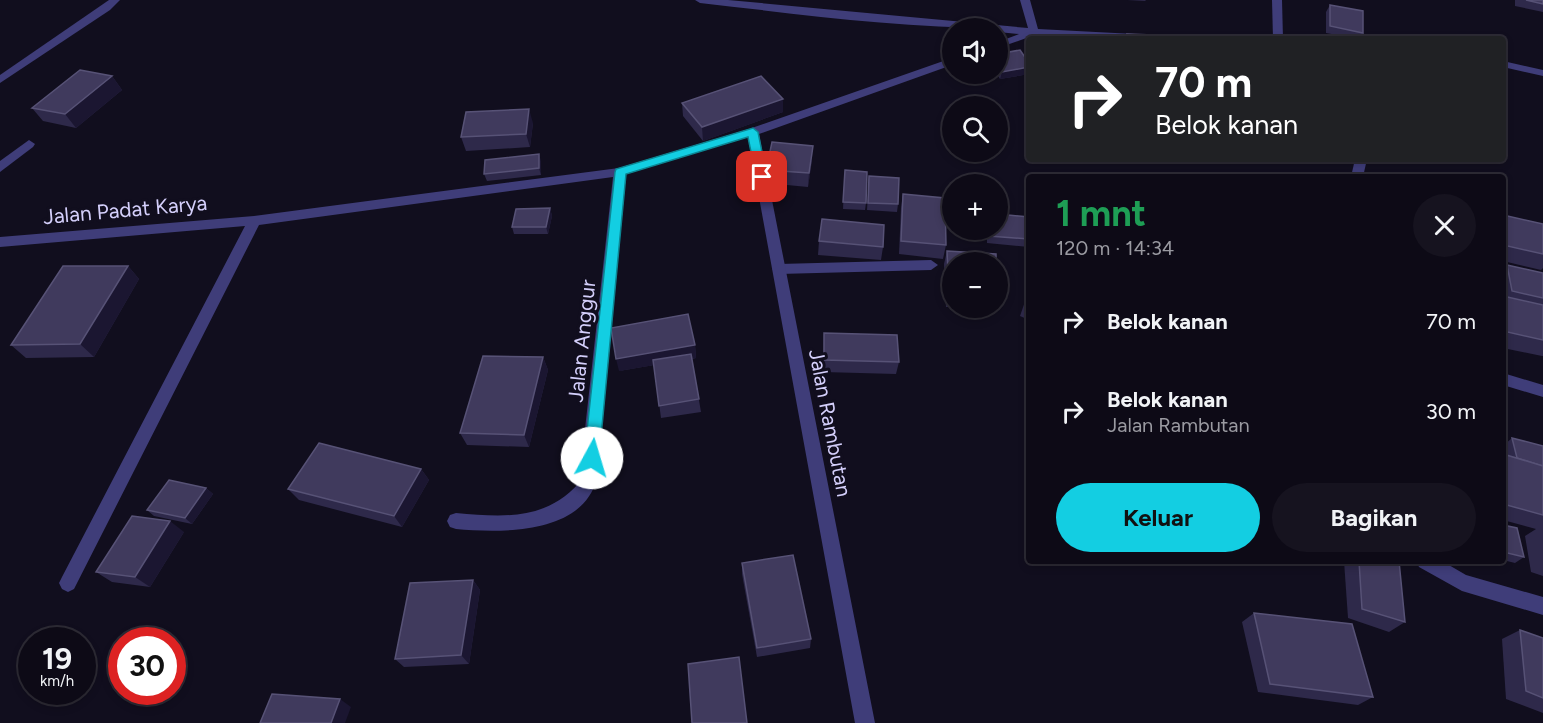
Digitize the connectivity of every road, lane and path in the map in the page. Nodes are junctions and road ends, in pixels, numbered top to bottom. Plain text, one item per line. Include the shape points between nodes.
1 (115, 0) edge
2 (700, 0) edge
3 (1025, 0) edge
4 (1277, 0) edge
5 (721, 2) edge
6 (942, 23) edge
7 (1008, 30) edge
8 (1034, 32) junction
9 (1113, 36) edge
10 (1278, 36) edge
11 (1008, 41) edge
12 (942, 65) edge
13 (1506, 65) edge
14 (1543, 73) edge
15 (0, 80) edge
16 (753, 132) junction
17 (29, 144) dead end
18 (0, 168) edge
19 (620, 172) junction
20 (254, 221) junction
21 (0, 242) edge
22 (931, 265) dead end
23 (779, 269) junction
24 (1506, 380) edge
25 (1543, 391) edge
26 (456, 521) dead end
27 (1430, 564) edge
28 (68, 583) dead end
29 (1543, 606) edge
30 (865, 723) edge

1 - 15 street
2 - 5 street
3 - 8 street
4 - 10 street
5 - 6 street
7 - 8 street
8 - 9 street
8 - 11 street
12 - 16 street, Jalan Padat Karya
13 - 14 street
16 - 19 street, Jalan Padat Karya
16 - 23 street, Jalan Rambutan
17 - 18 street
19 - 20 street, Jalan Padat Karya
19 - 26 street, Jalan Anggur via 586,488 567,507 534,520 489,524
20 - 21 street, Jalan Padat Karya
20 - 28 street
22 - 23 street
23 - 30 street, Jalan Rambutan
24 - 25 street
27 - 29 street via 1462,582

